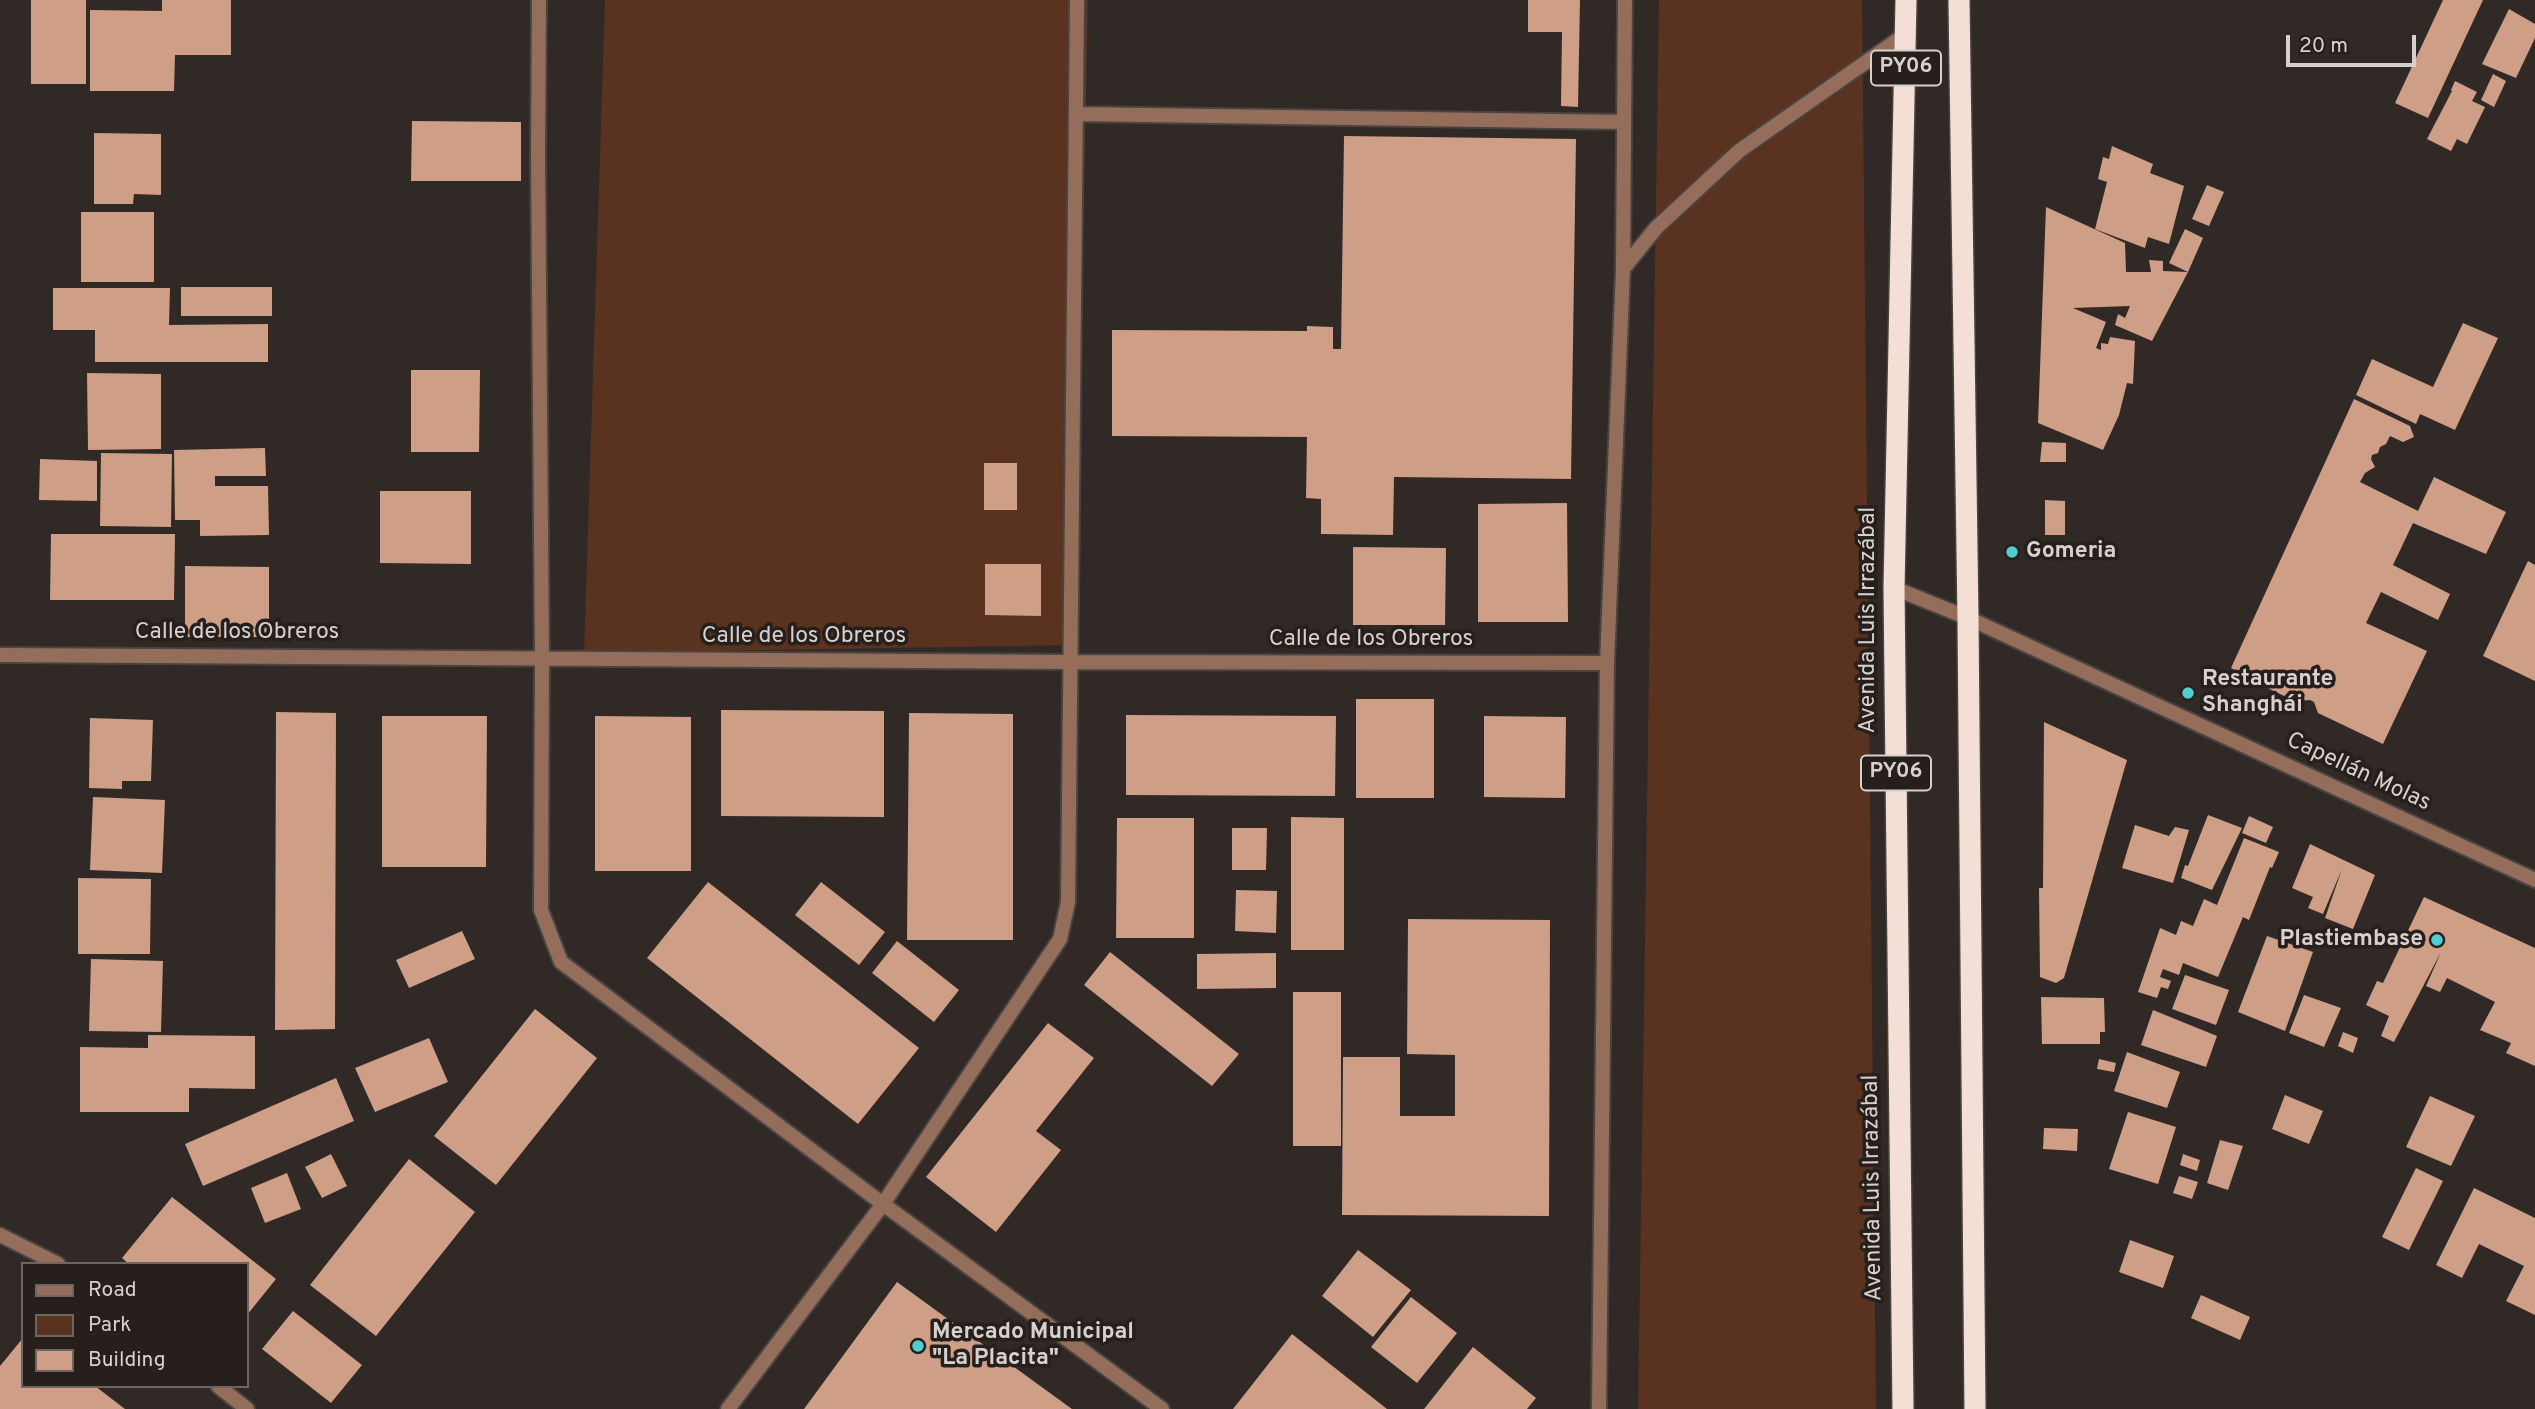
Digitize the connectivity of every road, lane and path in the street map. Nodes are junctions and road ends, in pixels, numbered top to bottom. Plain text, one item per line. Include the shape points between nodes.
1 (539, 0) edge
2 (1077, 0) edge
3 (1625, 0) edge
4 (1906, 0) edge
5 (1959, 0) edge
6 (1906, 34) junction
7 (1076, 114) junction
8 (1624, 122) junction
9 (1623, 269) junction
10 (1894, 588) junction
11 (1968, 618) junction
12 (0, 655) edge
13 (542, 658) junction
14 (1072, 662) junction
15 (1607, 663) junction
16 (2535, 880) edge
17 (883, 1204) junction
18 (0, 1235) edge
19 (54, 1262) edge
20 (221, 1388) edge
21 (247, 1409) edge
22 (728, 1409) edge
23 (1162, 1409) edge
24 (1599, 1409) edge
25 (1903, 1409) edge
26 (1975, 1409) edge

1 - 13 street
2 - 7 street
3 - 8 street
4 - 6 highway, Avenida Luis Irrazábal / PY06
5 - 11 highway, PY06
6 - 9 street via 1739,151 1656,228
6 - 10 highway, Avenida Luis Irrazábal / PY06
7 - 8 street
7 - 14 street
8 - 9 street
9 - 15 street
10 - 11 street, Capellán Molas
10 - 25 highway, Avenida Luis Irrazábal / PY06
11 - 16 street, Capellán Molas
11 - 26 highway, PY06
12 - 13 street, Calle de los Obreros
13 - 14 street, Calle de los Obreros
13 - 17 street via 541,910 561,962
14 - 15 street, Calle de los Obreros
14 - 17 street via 1069,902 1060,939
15 - 24 street
17 - 22 street
17 - 23 street
18 - 19 street
20 - 21 street

